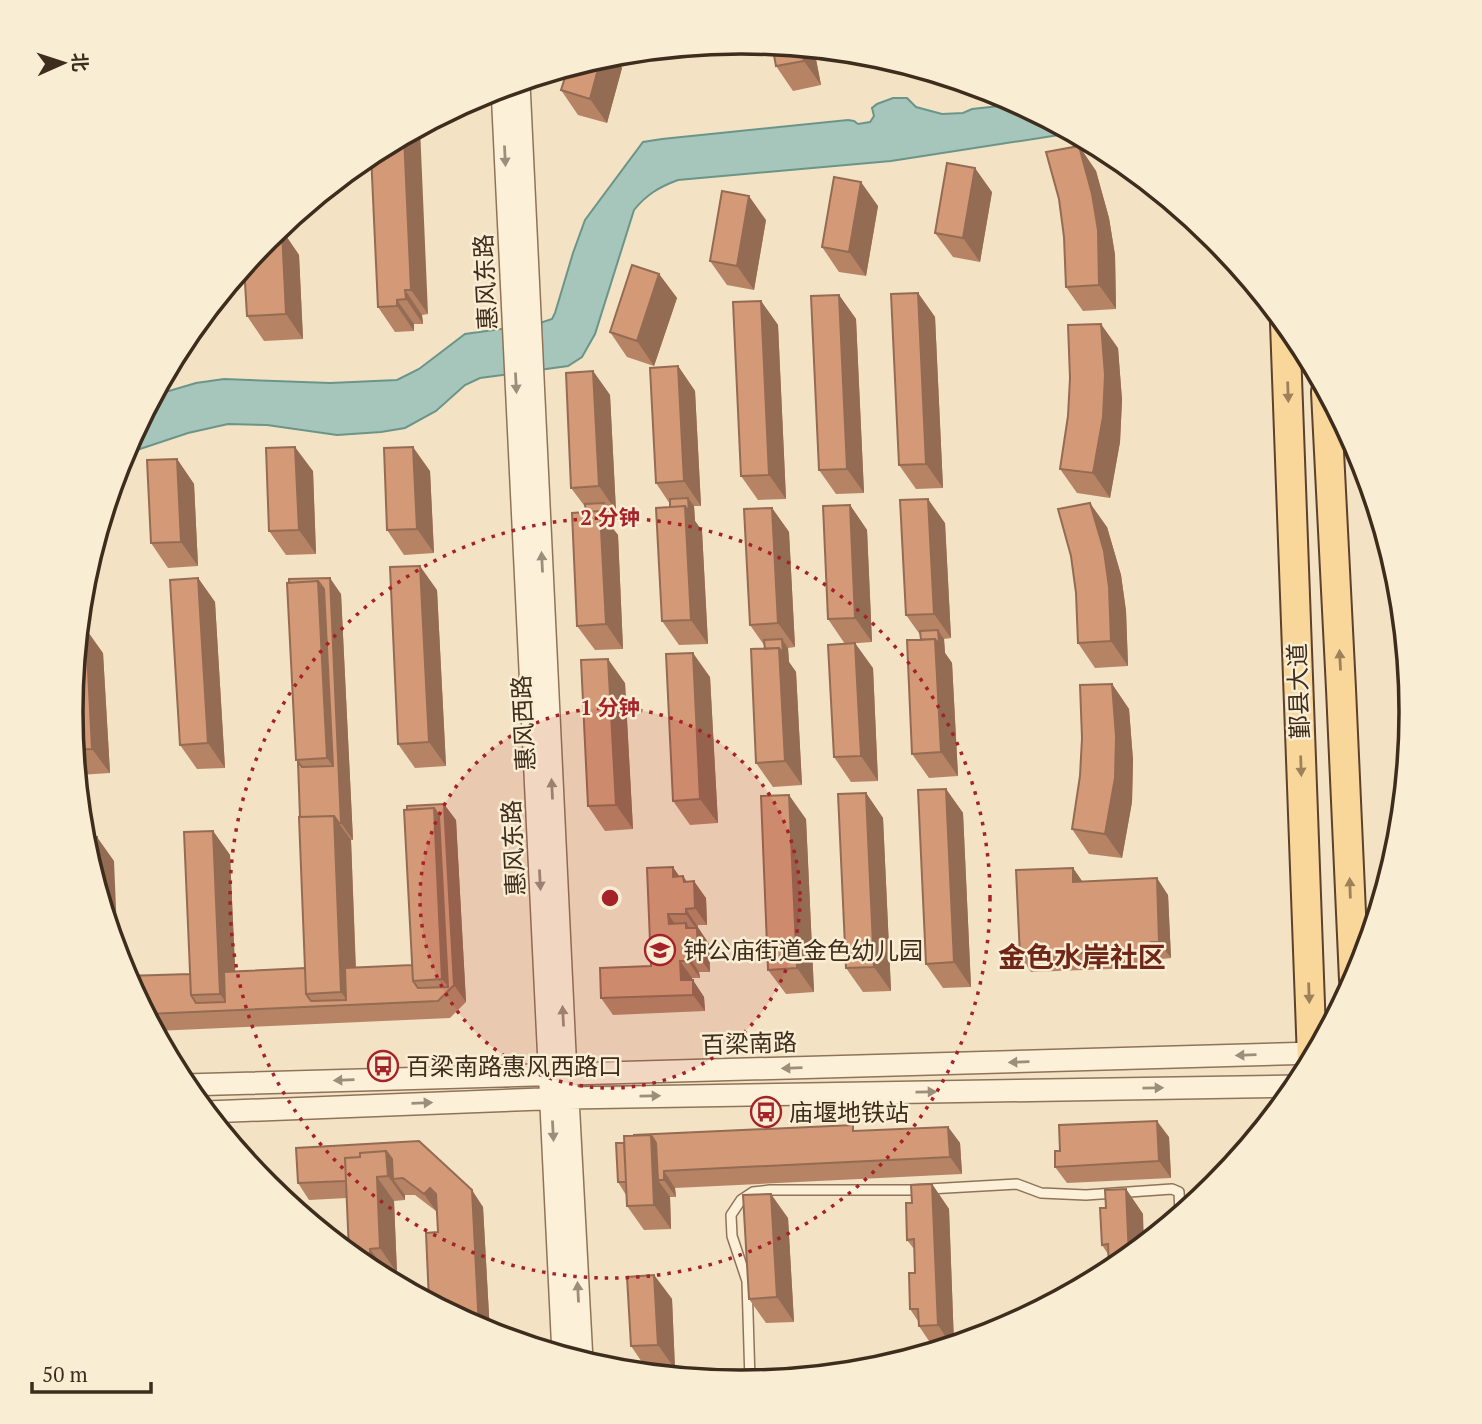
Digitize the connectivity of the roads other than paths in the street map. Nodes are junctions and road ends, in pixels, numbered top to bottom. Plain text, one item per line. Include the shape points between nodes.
1 (519, 93) edge
2 (503, 99) edge
3 (1286, 344) edge
4 (1327, 414) edge
5 (1353, 954) edge
6 (1312, 1038) edge
7 (1302, 1055) edge
8 (558, 1074) junction
9 (199, 1085) edge
10 (1281, 1086) edge
11 (560, 1098) junction
12 (219, 1112) edge
13 (1179, 1203) edge
14 (563, 1345) edge
15 (581, 1349) edge
16 (750, 1370) edge

8 -> 1 street, 惠风西路
2 -> 8 street, 惠风东路
3 -> 6 main road, 鄞县大道
5 -> 4 main road, 鄞县大道
7 -> 8 street, 百梁南路
8 -> 9 street, 百梁南路
8 - 11 street, 惠风东路
11 -> 10 street, 百梁南路
12 -> 11 street, 百梁南路
11 -> 14 street, 惠风东路
15 -> 11 street
13 - 16 lane via 1179,1192 1172,1189 1086,1195 1041,1193 1017,1184 753,1192 732,1215 732,1236 747,1282

